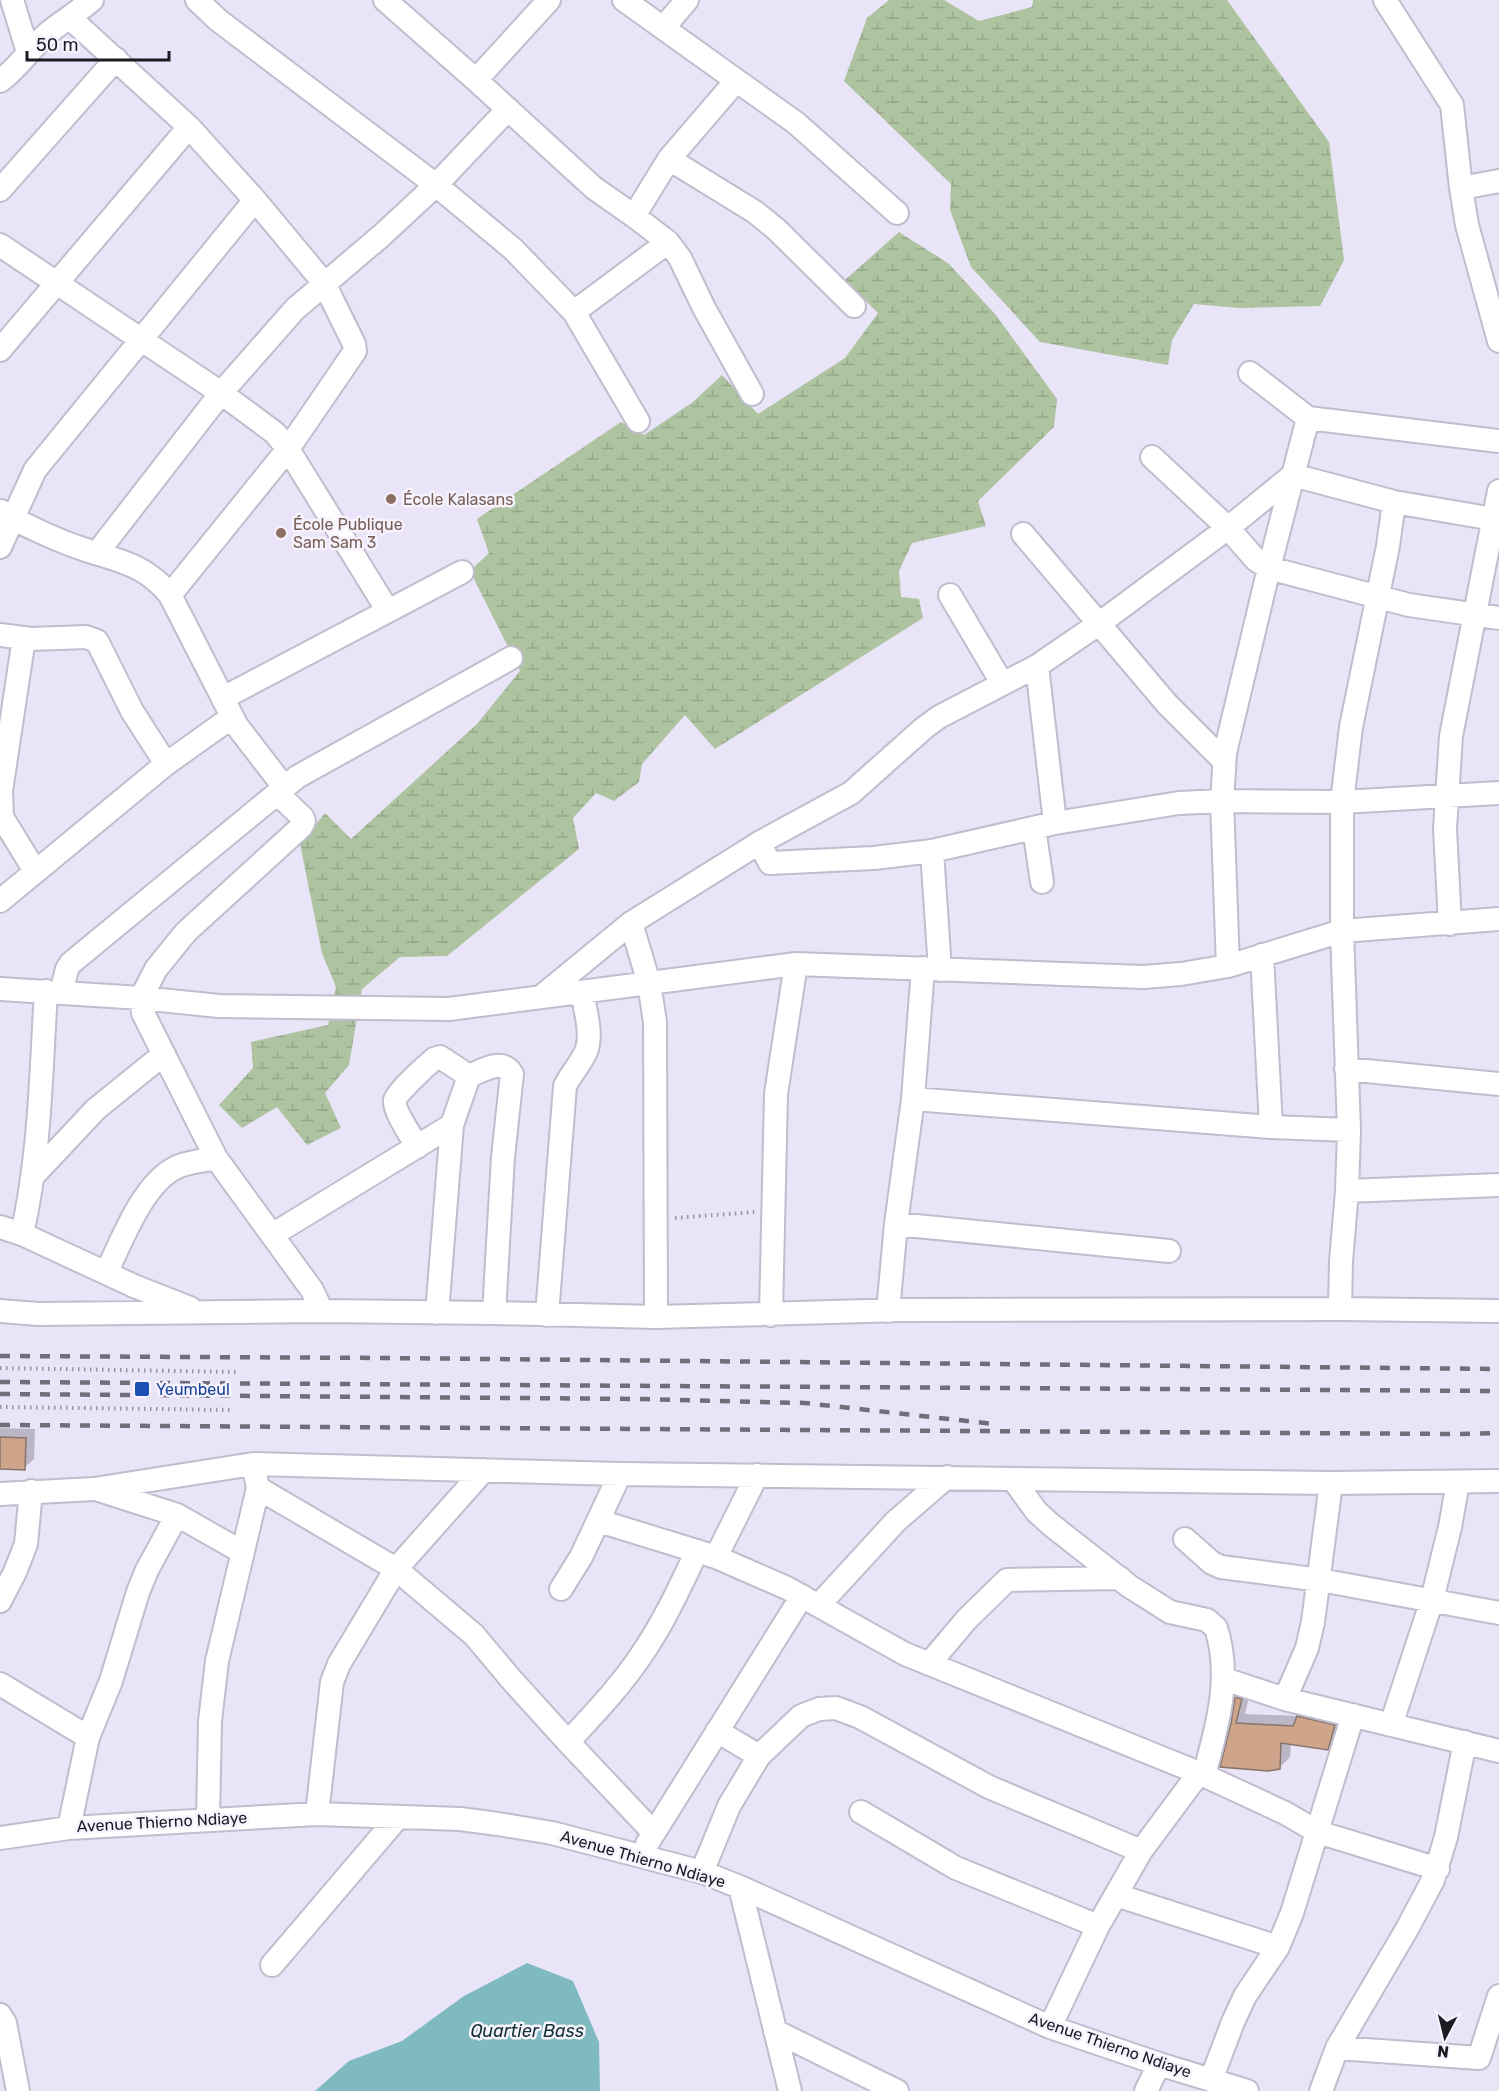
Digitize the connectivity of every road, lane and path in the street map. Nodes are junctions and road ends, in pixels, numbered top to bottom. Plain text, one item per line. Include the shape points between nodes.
1 (12, 0) edge
2 (92, 0) edge
3 (197, 0) edge
4 (385, 0) edge
5 (549, 0) edge
6 (624, 0) edge
7 (687, 0) edge
8 (1385, 0) edge
9 (70, 18) junction
10 (663, 28) junction
11 (28, 52) junction
12 (116, 59) junction
13 (476, 80) junction
14 (0, 81) edge
15 (736, 81) junction
16 (508, 109) junction
17 (189, 127) junction
18 (669, 159) junction
19 (1499, 181) edge
20 (436, 185) junction
21 (1461, 188) junction
22 (0, 190) edge
23 (255, 200) junction
24 (897, 213) dead end
25 (634, 216) junction
26 (668, 242) junction
27 (0, 245) edge
28 (55, 283) junction
29 (324, 283) junction
30 (854, 306) dead end
31 (574, 312) junction
32 (141, 340) junction
33 (1499, 341) edge
34 (0, 350) edge
35 (1250, 373) dead end
36 (221, 393) junction
37 (752, 394) dead end
38 (1308, 418) junction
39 (638, 421) dead end
40 (1499, 441) edge
41 (288, 449) junction
42 (1152, 458) dead end
43 (1293, 475) junction
44 (1499, 490) edge
45 (1394, 502) junction
46 (6, 515) edge
47 (1497, 520) edge
48 (1228, 528) junction
49 (1023, 534) dead end
50 (0, 546) edge
51 (98, 553) junction
52 (1269, 568) junction
53 (462, 572) dead end
54 (170, 595) junction
55 (950, 595) dead end
56 (1378, 598) junction
57 (388, 611) junction
58 (1476, 616) junction
59 (1499, 618) edge
60 (1100, 623) junction
61 (0, 635) edge
62 (24, 638) junction
63 (510, 658) dead end
64 (1037, 666) junction
65 (1002, 684) junction
66 (227, 707) junction
67 (1224, 761) junction
68 (166, 764) junction
69 (280, 790) junction
70 (1499, 794) edge
71 (1446, 797) junction
72 (1222, 801) junction
73 (1342, 802) junction
74 (1045, 826) junction
75 (759, 843) junction
76 (932, 851) junction
77 (35, 871) junction
78 (1042, 882) dead end
79 (0, 901) edge
80 (1499, 919) edge
81 (631, 923) junction
82 (1450, 924) junction
83 (1342, 931) junction
84 (1262, 955) junction
85 (796, 964) junction
86 (1228, 966) junction
87 (931, 969) junction
88 (649, 983) junction
89 (0, 989) edge
90 (53, 992) junction
91 (582, 992) junction
92 (542, 996) junction
93 (141, 998) junction
94 (164, 1054) junction
95 (1346, 1069) junction
96 (469, 1077) junction
97 (1499, 1084) edge
98 (913, 1099) junction
99 (452, 1125) junction
100 (1271, 1127) junction
101 (1349, 1130) junction
102 (417, 1147) junction
103 (216, 1158) junction
104 (33, 1176) junction
105 (1499, 1185) edge
106 (1347, 1191) junction
107 (773, 1210) junction
108 (656, 1220) junction
109 (896, 1224) junction
110 (0, 1227) edge
111 (22, 1234) junction
112 (272, 1235) junction
113 (1168, 1251) dead end
114 (106, 1273) junction
115 (1340, 1309) junction
116 (0, 1311) edge
117 (322, 1311) junction
118 (888, 1311) junction
119 (1499, 1311) edge
120 (203, 1313) junction
121 (437, 1313) junction
122 (494, 1313) junction
123 (547, 1315) junction
124 (771, 1315) junction
125 (656, 1317) junction
126 (0, 1368) edge
127 (237, 1371) dead end
128 (0, 1407) edge
129 (232, 1410) dead end
130 (253, 1464) junction
131 (483, 1470) junction
132 (620, 1474) junction
133 (757, 1475) junction
134 (947, 1478) junction
135 (1013, 1479) junction
136 (1499, 1481) edge
137 (1458, 1482) junction
138 (1331, 1483) junction
139 (258, 1488) junction
140 (94, 1489) junction
141 (31, 1491) junction
142 (0, 1494) edge
143 (177, 1515) junction
144 (599, 1521) junction
145 (1185, 1539) dead end
146 (242, 1552) junction
147 (707, 1554) junction
148 (396, 1569) junction
149 (1120, 1578) junction
150 (1320, 1580) junction
151 (561, 1589) dead end
152 (1432, 1600) junction
153 (0, 1601) edge
154 (810, 1601) junction
155 (1499, 1613) edge
156 (929, 1664) junction
157 (1224, 1679) junction
158 (0, 1684) edge
159 (1285, 1699) junction
160 (1353, 1715) junction
161 (1391, 1725) junction
162 (717, 1731) junction
163 (88, 1737) junction
164 (568, 1742) junction
165 (1465, 1742) junction
166 (1499, 1751) edge
167 (759, 1756) junction
168 (1202, 1774) junction
169 (861, 1812) dead end
170 (317, 1814) junction
171 (398, 1817) junction
172 (208, 1819) junction
173 (69, 1828) junction
174 (653, 1832) junction
175 (1318, 1832) junction
176 (0, 1838) edge
177 (1141, 1851) junction
178 (641, 1856) junction
179 (1438, 1869) junction
180 (702, 1872) junction
181 (740, 1887) junction
182 (1116, 1895) junction
183 (1098, 1926) junction
184 (1278, 1947) junction
185 (272, 1965) dead end
186 (1499, 1996) edge
187 (0, 2015) edge
188 (1050, 2027) junction
189 (776, 2031) junction
190 (1337, 2048) junction
191 (1489, 2059) edge
192 (1159, 2064) junction
193 (1211, 2080) junction
194 (18, 2091) edge
195 (790, 2091) edge
196 (897, 2091) edge
197 (1146, 2091) edge
198 (1247, 2091) edge
199 (1321, 2091) edge

1 - 11 street
2 - 9 street
3 - 20 street
4 - 13 street
5 - 13 street
6 - 10 street
7 - 10 street
8 - 21 street via 1452,105
9 - 11 street
9 - 12 street
10 - 15 street
11 - 14 street
12 - 17 street
12 - 22 street
13 - 16 street
15 - 18 street
15 - 24 street via 796,123
16 - 20 street
16 - 25 street via 594,188
17 - 23 street
17 - 28 street
18 - 25 street
18 - 30 street via 755,212
19 - 21 street
20 - 29 street
20 - 31 street via 513,249
21 - 33 street via 1467,225
23 - 29 street
23 - 32 street
25 - 26 street
26 - 31 street
26 - 37 street
27 - 28 street
28 - 32 street
28 - 34 street
29 - 36 street via 295,309
29 - 41 street via 355,351
31 - 39 street
32 - 36 street
32 - 46 street via 35,470
35 - 38 street
36 - 41 street via 274,433
36 - 51 street
38 - 40 street
38 - 43 street
41 - 54 street
41 - 57 street
42 - 48 street
43 - 45 street
43 - 48 street
43 - 52 street
44 - 47 street
45 - 47 street
45 - 56 street
46 - 50 street
46 - 51 street
47 - 58 street
48 - 52 street via 1256,560
48 - 60 street
49 - 60 street
51 - 54 street via 149,573
52 - 56 street
52 - 67 street
53 - 57 street
54 - 66 street
55 - 65 street
56 - 58 street
56 - 73 street via 1351,727
57 - 66 street
58 - 59 street
58 - 71 street via 1451,736
60 - 64 street
60 - 67 street via 1167,704
61 - 62 street
62 - 68 street via 86,637 97,641 132,711
62 - 77 street via 0,808
63 - 69 street
64 - 65 street
64 - 74 street
65 - 75 street via 939,717 851,793
66 - 68 street
66 - 69 street
67 - 72 street
68 - 77 street
69 - 90 street via 71,963
69 - 93 street via 303,818 301,827 186,932 156,969
70 - 71 street
71 - 73 street
71 - 82 street
72 - 73 street
72 - 74 street via 1179,803
72 - 86 street
73 - 83 street
74 - 76 street
74 - 78 street
75 - 76 street via 767,861 773,864
75 - 81 street
76 - 87 street
77 - 79 street
80 - 82 street
81 - 88 street
81 - 92 street
82 - 83 street
83 - 84 street
83 - 95 street
84 - 86 street
84 - 100 street
85 - 87 street
85 - 88 street
85 - 107 street via 776,1094
86 - 87 street via 1143,977
87 - 98 street
88 - 91 street
88 - 108 street via 655,1022
89 - 90 street
90 - 93 street
90 - 104 street
91 - 92 street
91 - 123 street via 589,1038 582,1059 565,1086
92 - 93 street via 449,1009 219,1006
93 - 94 street via 143,1013
94 - 103 street
94 - 104 street via 89,1116
95 - 97 street
95 - 101 street
96 - 99 street
96 - 102 street via 440,1057 397,1095 397,1111
96 - 122 street via 496,1066 506,1067 512,1074
98 - 100 street
98 - 109 street
99 - 102 street
99 - 121 street
100 - 101 street
101 - 106 street
102 - 112 street
103 - 112 street
103 - 114 street via 176,1167 162,1177 139,1206
104 - 111 street
105 - 106 street
106 - 115 street
107 - 108 path
107 - 124 street
108 - 125 street
109 - 113 street
109 - 118 street
110 - 111 street
111 - 114 street
112 - 117 street via 312,1290
114 - 120 street
115 - 118 street
115 - 119 street
116 - 120 street
117 - 120 street
117 - 121 street
118 - 124 street
121 - 122 street
122 - 123 street
123 - 125 street
124 - 125 street
126 - 127 path
128 - 129 path
130 - 131 street
130 - 139 street
130 - 140 street
131 - 132 street
131 - 148 street
132 - 133 street
132 - 144 street
133 - 134 street
133 - 147 street
134 - 135 street
134 - 154 street
135 - 138 street
135 - 149 street via 1050,1524
136 - 137 street
137 - 138 street
137 - 152 street
138 - 150 street
139 - 146 street
139 - 148 street
140 - 141 street
140 - 143 street
141 - 142 street
141 - 153 street via 26,1544
143 - 146 street
143 - 163 street via 147,1570 111,1681
144 - 147 street
144 - 151 street
145 - 150 street via 1221,1567
146 - 172 street via 213,1692
147 - 154 street
147 - 164 street via 622,1682
148 - 164 street via 474,1635
148 - 170 street via 332,1682
149 - 156 street via 1007,1580
149 - 157 street via 1170,1612 1213,1623
150 - 152 street
150 - 159 street via 1307,1648
152 - 155 street
152 - 161 street
154 - 156 street
154 - 162 street
156 - 168 street
157 - 159 street
157 - 168 street via 1218,1721
158 - 163 street
159 - 160 street
160 - 161 street
160 - 175 street
161 - 165 street
162 - 167 street
162 - 174 street
163 - 173 street
164 - 174 street
165 - 166 street
165 - 179 street
167 - 177 street via 801,1716 819,1708 837,1708 988,1787
167 - 180 street via 729,1806
168 - 175 street
168 - 177 street
169 - 183 street via 956,1868
170 - 171 street, Avenue Thierno Ndiaye
170 - 172 street, Avenue Thierno Ndiaye
171 - 178 street, Avenue Thierno Ndiaye via 498,1824 552,1833
171 - 185 street
172 - 173 street, Avenue Thierno Ndiaye
173 - 176 street, Avenue Thierno Ndiaye
174 - 178 street
175 - 179 street
175 - 184 street
177 - 182 street
178 - 180 street, Avenue Thierno Ndiaye
179 - 190 street
180 - 181 street, Avenue Thierno Ndiaye
181 - 188 street, Avenue Thierno Ndiaye
181 - 189 street
182 - 183 street
182 - 184 street
183 - 188 street
184 - 193 street via 1245,1996
186 - 191 street
187 - 194 street via 5,2023
188 - 192 street, Avenue Thierno Ndiaye
189 - 195 street
189 - 196 street
190 - 191 street
190 - 199 street
192 - 193 street, Avenue Thierno Ndiaye
192 - 197 street
193 - 198 street, Avenue Thierno Ndiaye

